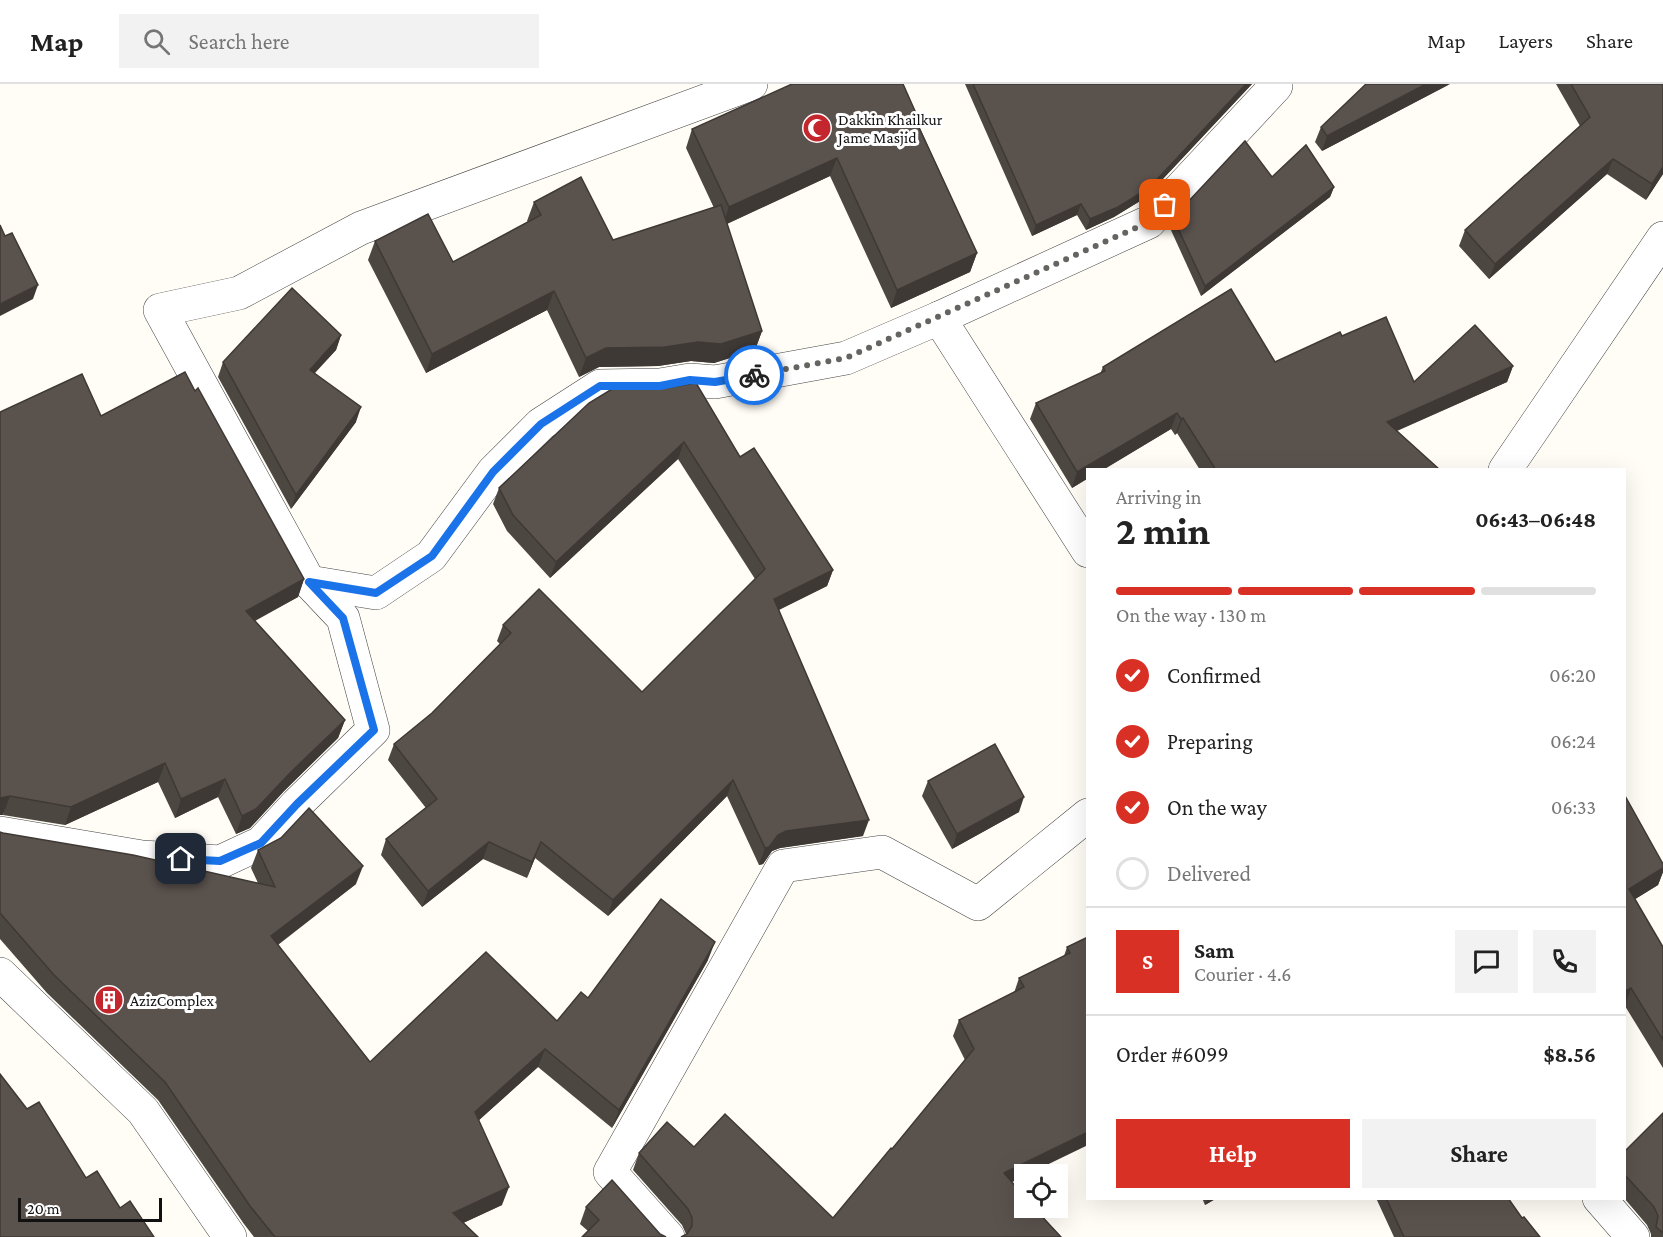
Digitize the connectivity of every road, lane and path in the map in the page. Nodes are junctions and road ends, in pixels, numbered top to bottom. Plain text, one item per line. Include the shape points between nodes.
1 (1275, 84) edge
2 (733, 87) edge
3 (1663, 238) edge
4 (939, 318) junction
5 (1506, 468) edge
6 (1086, 548) edge
7 (309, 582) junction
8 (1086, 817) edge
9 (0, 833) edge
10 (0, 974) edge
11 (1601, 1200) edge
12 (230, 1237) edge
13 (668, 1237) edge
14 (1633, 1237) edge

1 - 4 street via 1149,222
2 - 7 street via 360,228 239,293 160,310
3 - 5 street
4 - 6 street
4 - 7 street via 846,358 715,382 600,386 541,424 493,472 432,556 376,593
7 - 9 street via 343,618 374,730 261,843 220,861 142,857
8 - 13 street via 978,904 882,852 783,866 610,1172
10 - 12 street via 143,1111
11 - 14 street

